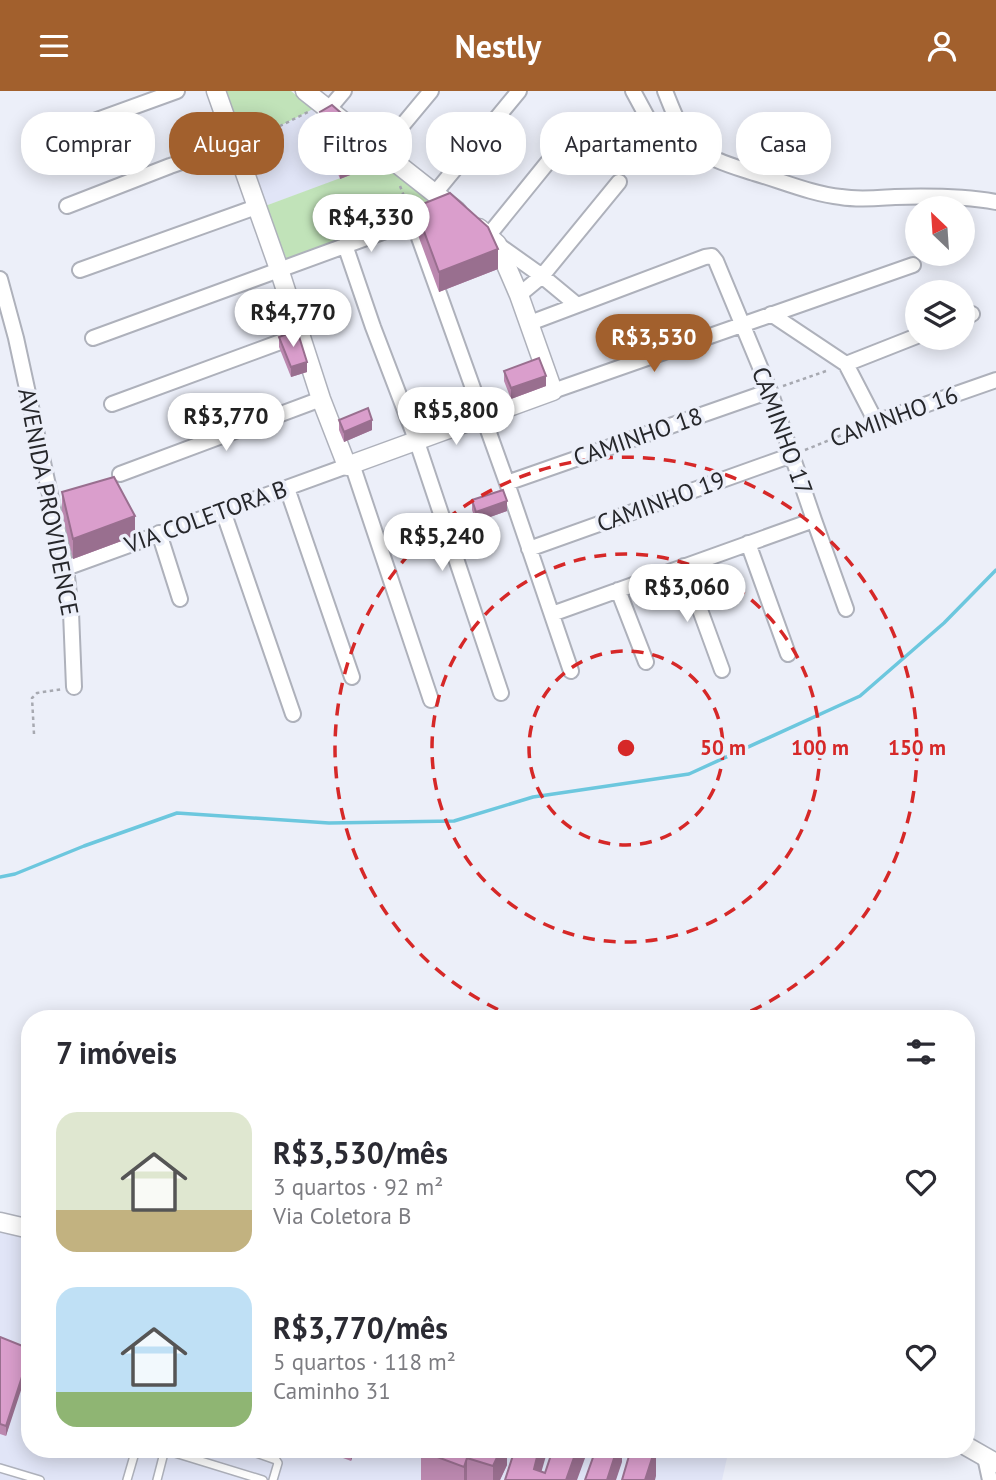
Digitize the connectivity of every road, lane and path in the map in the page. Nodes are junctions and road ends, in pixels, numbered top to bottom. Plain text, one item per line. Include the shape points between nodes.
1 (177, 91) edge
2 (216, 91) edge
3 (305, 91) edge
4 (344, 91) edge
5 (431, 91) edge
6 (519, 91) edge
7 (633, 91) edge
8 (665, 91) edge
9 (325, 107) junction
10 (119, 112) edge
11 (223, 112) edge
12 (331, 112) edge
13 (644, 112) edge
14 (412, 114) edge
15 (284, 124) edge
16 (169, 168) edge
17 (245, 175) edge
18 (412, 175) edge
19 (541, 175) edge
20 (619, 182) dead end
21 (398, 183) dead end
22 (435, 193) junction
23 (996, 202) edge
24 (67, 206) dead end
25 (452, 206) junction
26 (256, 207) junction
27 (413, 221) junction
28 (492, 240) junction
29 (345, 245) junction
30 (907, 266) edge
31 (279, 269) junction
32 (80, 270) dead end
33 (542, 276) junction
34 (0, 279) edge
35 (519, 295) junction
36 (577, 305) junction
37 (771, 314) junction
38 (530, 323) junction
39 (743, 324) junction
40 (300, 335) junction
41 (93, 338) dead end
42 (905, 341) edge
43 (846, 364) junction
44 (996, 380) edge
45 (553, 391) junction
46 (770, 391) junction
47 (321, 400) junction
48 (112, 404) dead end
49 (483, 417) junction
50 (876, 422) junction
51 (416, 442) junction
52 (792, 455) junction
53 (350, 465) junction
54 (120, 474) dead end
55 (507, 483) junction
56 (287, 488) junction
57 (223, 511) junction
58 (814, 520) junction
59 (159, 533) junction
60 (748, 543) junction
61 (529, 548) junction
62 (684, 566) junction
63 (66, 568) junction
64 (618, 590) junction
65 (180, 599) dead end
66 (846, 609) dead end
67 (552, 614) junction
68 (788, 654) dead end
69 (646, 662) dead end
70 (722, 670) dead end
71 (572, 671) dead end
72 (352, 677) dead end
73 (74, 687) joint
74 (501, 693) dead end
75 (431, 699) dead end
76 (293, 714) dead end
77 (34, 734) dead end
78 (0, 1222) edge
79 (21, 1227) edge
80 (133, 1458) edge
81 (163, 1458) edge
82 (193, 1458) edge
83 (270, 1458) edge
84 (990, 1460) edge
85 (0, 1468) edge
86 (40, 1480) edge
87 (127, 1480) edge
88 (157, 1480) edge
89 (263, 1480) edge
90 (273, 1480) edge
91 (990, 1480) edge

1 - 10 street
2 - 11 street
3 - 9 street
4 - 9 street
5 - 14 street
6 - 22 street
7 - 13 street
8 - 23 street via 691,142 702,152 743,169 840,197
9 - 12 street
9 - 15 path
16 - 24 street
17 - 26 street
18 - 22 street
19 - 28 street
20 - 33 street
21 - 27 path
22 - 25 street
25 - 27 street
25 - 28 street
26 - 31 street
26 - 32 street
27 - 29 street
27 - 49 street
28 - 33 street
28 - 35 street
29 - 31 street
29 - 51 street
30 - 37 street, VIA COLETORA B
31 - 40 street
31 - 41 street
33 - 35 street
33 - 36 street
34 - 63 street, AVENIDA PROVIDENCE
35 - 38 street
36 - 38 street
36 - 39 street, CAMINHO 17 via 712,256
37 - 39 street, VIA COLETORA B
37 - 43 street
38 - 45 street
39 - 45 street, VIA COLETORA B
39 - 46 street, CAMINHO 17
40 - 47 street
40 - 48 street
42 - 43 street
43 - 46 path
43 - 50 street
44 - 50 street, CAMINHO 16
45 - 49 street, VIA COLETORA B
46 - 52 street, CAMINHO 17
46 - 55 street, CAMINHO 18
47 - 53 street
47 - 54 street
49 - 51 street, VIA COLETORA B
49 - 55 street
50 - 52 path, CAMINHO 16
51 - 53 street, VIA COLETORA B
51 - 74 street
52 - 58 street, CAMINHO 17
52 - 61 street, CAMINHO 19
53 - 56 street, VIA COLETORA B
53 - 75 street
55 - 61 street
56 - 57 street, VIA COLETORA B
56 - 72 street
57 - 59 street, VIA COLETORA B
57 - 76 street
58 - 60 street
58 - 66 street, CAMINHO 17
59 - 63 street, VIA COLETORA B
59 - 65 street
60 - 62 street
60 - 68 street
61 - 67 street
62 - 64 street
62 - 70 street
63 - 73 street, AVENIDA PROVIDENCE
64 - 67 street
64 - 69 street
67 - 71 street
73 - 77 path via 37,693 32,698
78 - 79 street
80 - 87 lane
81 - 88 lane
82 - 89 lane
83 - 90 lane via 278,1463
84 - 91 street
85 - 86 lane

